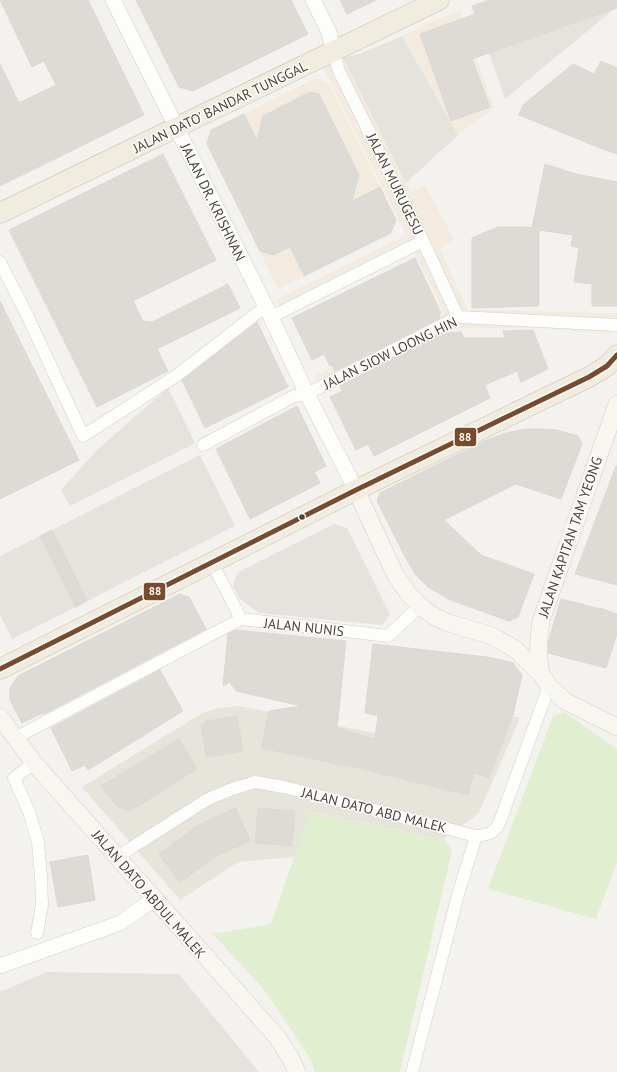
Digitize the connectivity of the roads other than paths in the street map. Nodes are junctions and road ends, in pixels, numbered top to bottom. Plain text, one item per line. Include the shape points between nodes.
1 (113, 0) edge
2 (313, 0) edge
3 (439, 0) edge
4 (333, 51) junction
5 (177, 128) junction
6 (0, 213) edge
7 (423, 241) junction
8 (0, 262) edge
9 (268, 312) junction
10 (458, 317) junction
11 (617, 325) edge
12 (617, 355) edge
13 (307, 394) junction
14 (617, 404) edge
15 (204, 445) dead end
16 (356, 490) junction
17 (212, 563) junction
18 (420, 606) junction
19 (241, 619) junction
20 (0, 670) edge
21 (545, 680) junction
22 (0, 717) edge
23 (617, 727) edge
24 (15, 738) junction
25 (34, 762) junction
26 (476, 836) junction
27 (117, 857) junction
28 (154, 900) junction
29 (37, 933) dead end
30 (0, 966) edge
31 (296, 1072) edge
32 (412, 1072) edge

1 - 5 street, JALAN DR. KRISHNAN
2 - 4 street via 329,32
3 - 4 highway, JALAN DATO' BANDAR TUNGGAL
4 - 5 highway, JALAN DATO' BANDAR TUNGGAL
4 - 7 street, JALAN MURUGESU via 339,71
5 - 6 highway, JALAN DATO' BANDAR TUNGGAL
5 - 9 street, JALAN DR. KRISHNAN
7 - 9 street
7 - 10 street, JALAN MURUGESU
8 - 9 street via 84,436
9 - 13 street, JALAN DR. KRISHNAN
10 - 11 street, JALAN SIOW LOONG HIN
10 - 13 street, JALAN SIOW LOONG HIN
12 - 16 highway via 607,366 589,377
13 - 15 street, JALAN SIOW LOONG HIN via 294,396
13 - 16 street, JALAN DR. KRISHNAN
14 - 21 main road, JALAN KAPITAN TAM YEONG via 541,621 538,658
16 - 17 highway
16 - 18 main road via 395,574
17 - 19 street
17 - 20 highway
18 - 19 street, JALAN NUNIS via 388,636
18 - 21 main road via 435,617 492,636 515,649
19 - 24 street
21 - 23 main road via 565,701
21 - 26 street, JALAN DATO ABD MALEK via 499,824 495,831
22 - 24 main road, JALAN DATO ABDUL MALEK
24 - 25 main road, JALAN DATO ABDUL MALEK
25 - 27 main road, JALAN DATO ABDUL MALEK
25 - 29 street via 14,778 29,812 38,842 42,905
26 - 27 street, JALAN DATO ABD MALEK via 284,787 255,782 208,798
26 - 32 street
27 - 28 main road, JALAN DATO ABDUL MALEK
28 - 30 street via 120,923
28 - 31 main road, JALAN DATO ABDUL MALEK via 276,1037 290,1057

